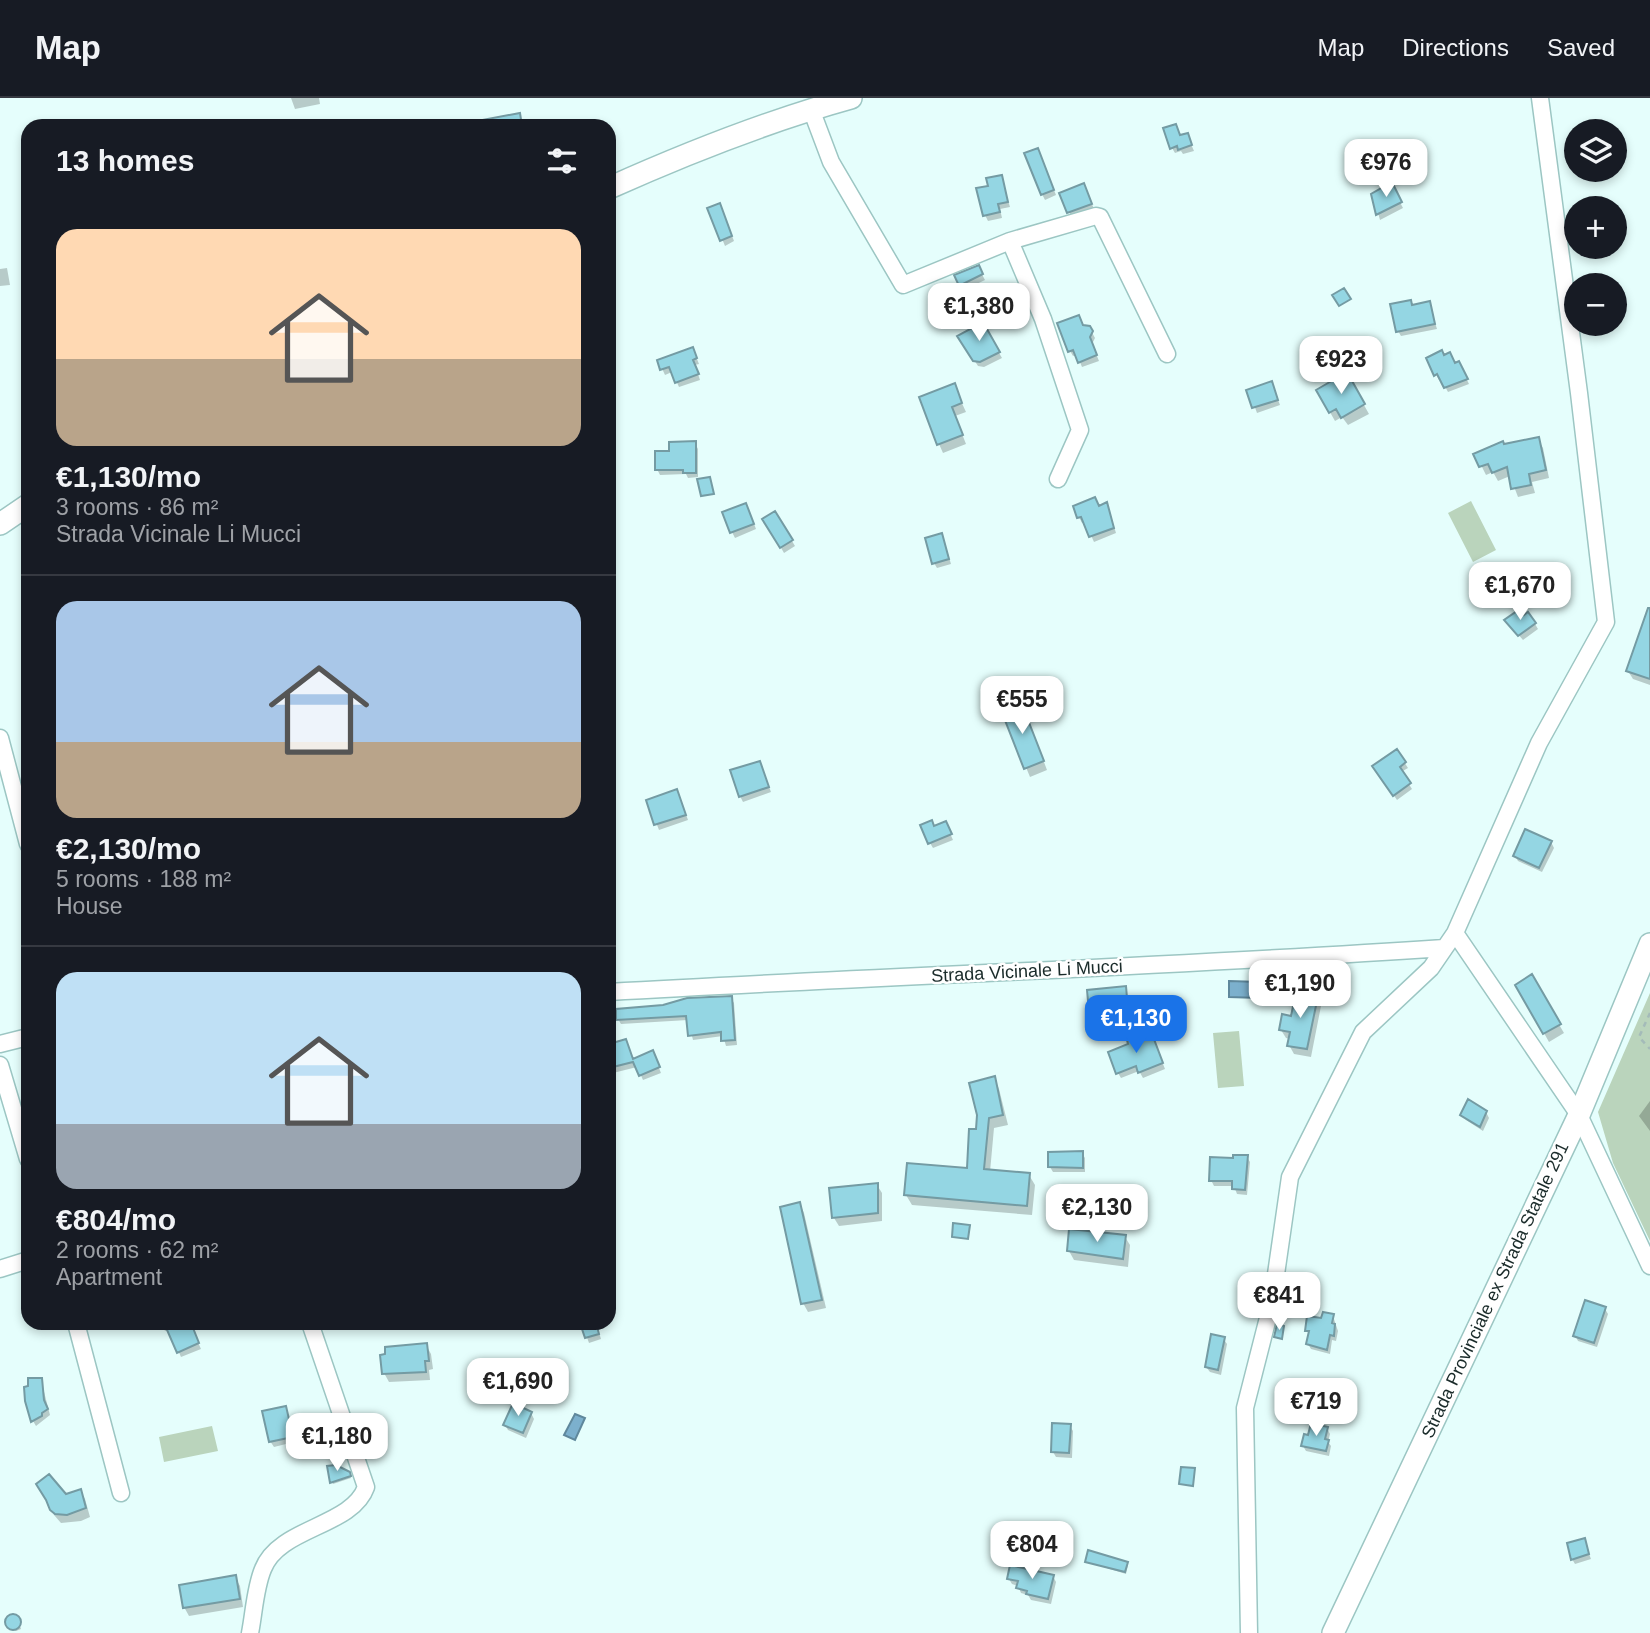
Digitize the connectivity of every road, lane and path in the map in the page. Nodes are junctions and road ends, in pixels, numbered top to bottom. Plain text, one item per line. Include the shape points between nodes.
1 (851, 98) edge
2 (1540, 98) edge
3 (811, 109) junction
4 (616, 185) edge
5 (1010, 242) junction
6 (1167, 354) dead end
7 (1058, 479) dead end
8 (21, 510) edge
9 (0, 524) edge
10 (0, 738) edge
11 (21, 818) edge
12 (1455, 933) junction
13 (1650, 944) edge
14 (1444, 948) junction
15 (616, 992) edge
16 (1650, 1013) edge
17 (21, 1039) edge
18 (0, 1044) edge
19 (1650, 1049) edge
20 (0, 1065) edge
21 (1579, 1115) junction
22 (21, 1135) edge
23 (21, 1262) edge
24 (1650, 1266) edge
25 (0, 1269) edge
26 (78, 1330) edge
27 (312, 1330) edge
28 (121, 1493) dead end
29 (250, 1633) edge
30 (1249, 1633) edge
31 (1333, 1633) edge

1 - 3 street
2 - 12 street via 1606,622 1539,743
3 - 4 street
3 - 5 street via 831,162 902,285
5 - 6 street via 1100,218
5 - 7 street via 1043,319 1080,430
8 - 9 street
10 - 11 street
12 - 14 street
12 - 21 street
13 - 21 street, Strada Provinciale ex Strada Statale 291
14 - 15 street, Strada Vicinale Li Mucci
14 - 30 street via 1431,968 1363,1032 1290,1177 1272,1302 1245,1408
16 - 19 path via 1639,1037
17 - 18 street
20 - 22 street
21 - 24 street
21 - 31 street, Strada Provinciale ex Strada Statale 291
23 - 25 street
26 - 28 street
27 - 29 street via 366,1487 362,1498 282,1545 263,1567

